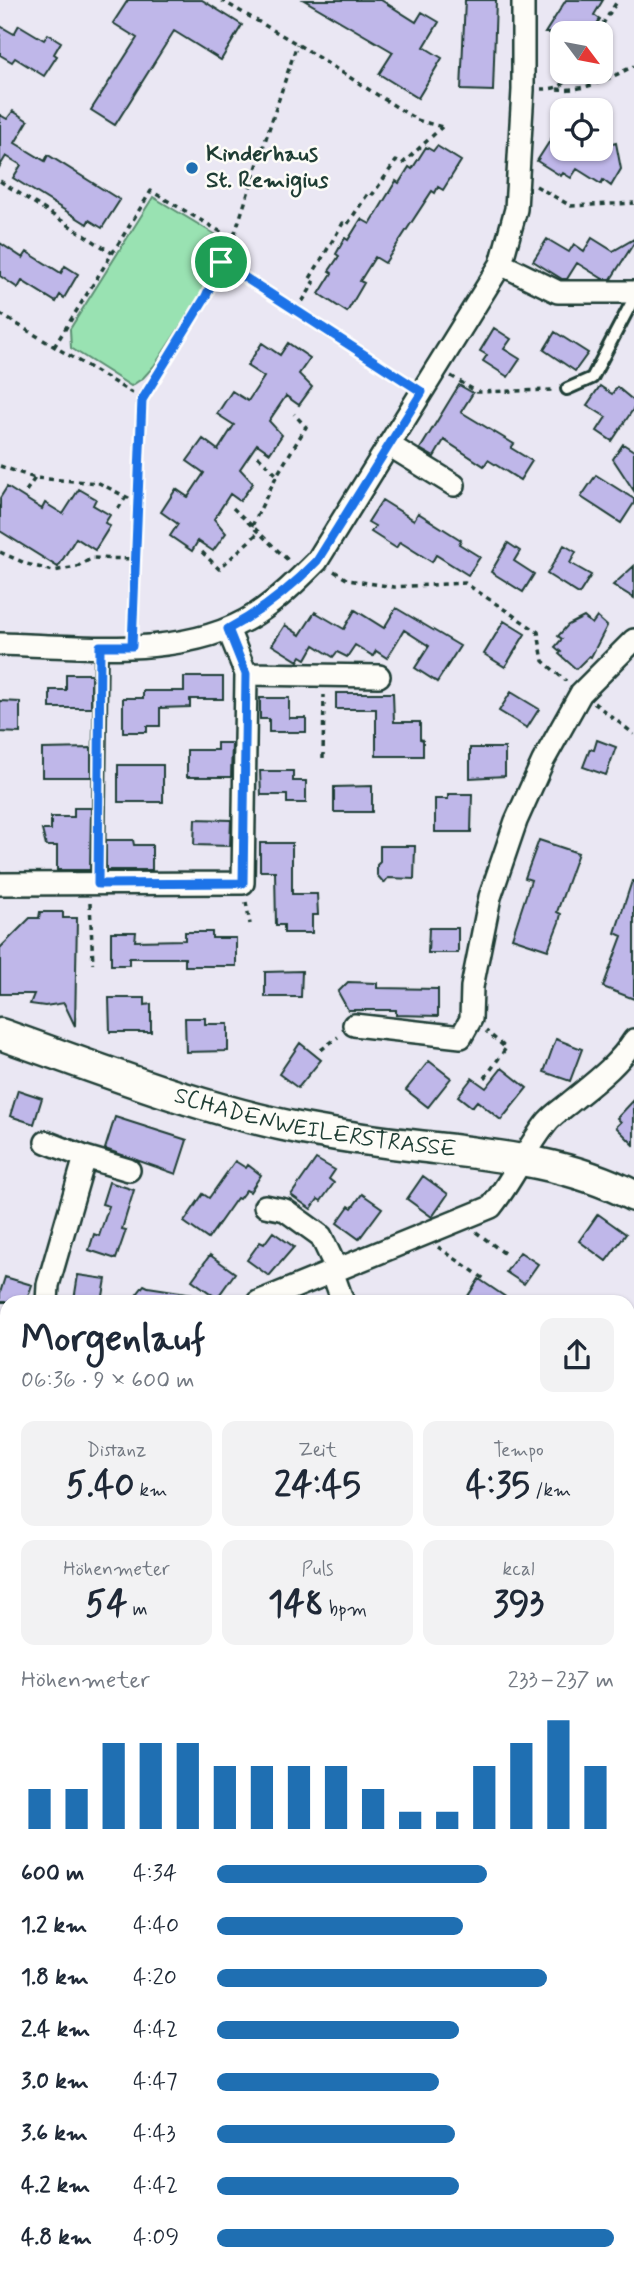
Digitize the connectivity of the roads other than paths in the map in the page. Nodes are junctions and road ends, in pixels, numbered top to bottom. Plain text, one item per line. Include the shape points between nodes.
1 (523, 0) edge
2 (501, 264) junction
3 (634, 292) edge
4 (634, 298) edge
5 (567, 389) road end
6 (389, 445) junction
7 (454, 485) dead end
8 (228, 629) junction
9 (634, 640) edge
10 (0, 644) edge
11 (100, 646) junction
12 (246, 674) junction
13 (379, 676) dead end
14 (0, 884) edge
15 (93, 884) junction
16 (354, 1024) dead end
17 (0, 1034) edge
18 (634, 1040) edge
19 (46, 1142) dead end
20 (85, 1157) junction
21 (521, 1158) junction
22 (129, 1170) dead end
23 (634, 1196) edge
24 (265, 1206) dead end
25 (335, 1270) junction
26 (47, 1295) edge
27 (275, 1295) edge
28 (341, 1295) edge

1 - 2 street via 516,209
2 - 3 street via 558,292
2 - 6 street
4 - 5 lane via 592,378
6 - 7 street
6 - 8 street via 310,568 256,614
8 - 11 street via 179,643
8 - 12 street
9 - 16 street via 581,693 516,821 490,897 472,987 471,1019 461,1037
10 - 11 street
11 - 15 lane
12 - 13 street
12 - 15 street via 243,883
14 - 15 street
17 - 21 street, SCHADENWEILERSTRASSE via 234,1115 394,1143
18 - 21 street via 600,1078 550,1119
19 - 20 street
20 - 22 street
20 - 26 street
21 - 23 street, SCHADENWEILERSTRASSE via 597,1179
21 - 25 street via 491,1207
24 - 25 street via 285,1210 321,1236
25 - 27 street
25 - 28 street

